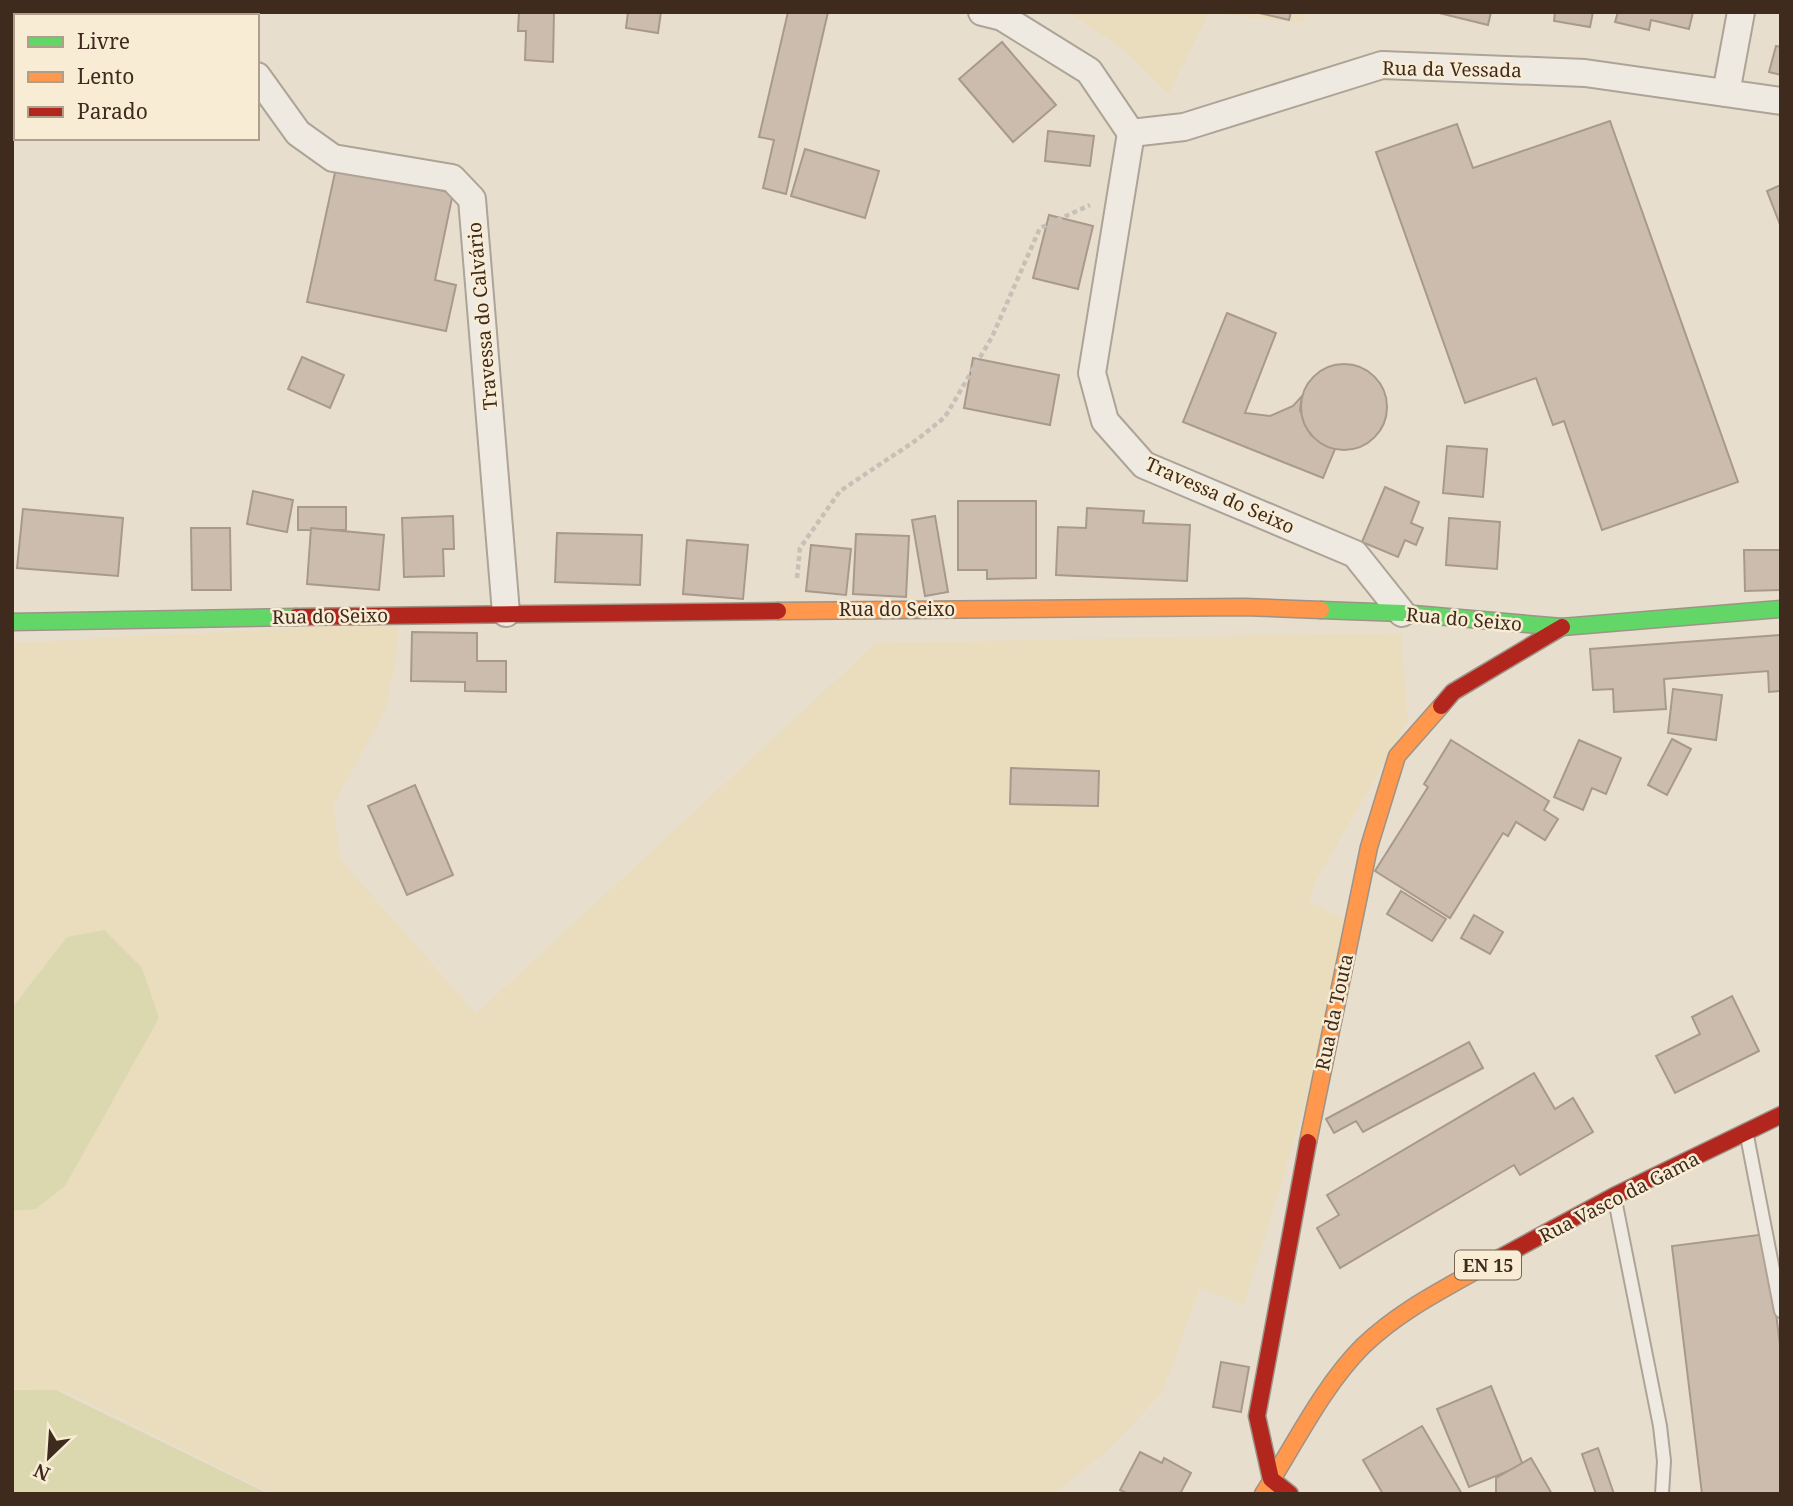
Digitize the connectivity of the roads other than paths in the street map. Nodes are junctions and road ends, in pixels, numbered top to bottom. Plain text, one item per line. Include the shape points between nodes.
1 (982, 12) edge
2 (1741, 12) edge
3 (259, 79) edge
4 (1726, 93) junction
5 (1781, 101) edge
6 (1130, 133) junction
7 (1781, 609) edge
8 (506, 612) junction
9 (1402, 613) junction
10 (12, 622) edge
11 (1562, 627) junction
12 (1781, 1115) edge
13 (1746, 1133) junction
14 (1614, 1196) junction
15 (1781, 1311) edge
16 (1271, 1479) junction
17 (1263, 1494) edge
18 (1290, 1494) edge
19 (1662, 1494) edge

1 - 6 street via 1002,17 1089,71
2 - 4 street
3 - 8 street, Travessa do Calvário via 298,133 333,158 452,178 472,199
4 - 5 street, Rua da Vessada
4 - 6 street, Rua da Vessada via 1585,73 1382,65 1184,127
6 - 9 street, Travessa do Seixo via 1092,373 1105,421 1144,465 1355,554
7 - 11 street, Rua do Seixo
8 - 9 street, Rua do Seixo via 1244,607
8 - 10 street, Rua do Seixo
9 - 11 street, Rua do Seixo
11 - 16 street, Rua da Touta via 1453,692 1397,756 1369,847 1321,1069 1259,1403 1257,1416
12 - 13 street, Rua Vasco da Gama / EN 15
13 - 14 street, Rua Vasco da Gama / EN 15
13 - 15 lane
14 - 16 street, Rua Vasco da Gama / EN 15 via 1411,1306 1385,1327 1334,1382
14 - 19 lane via 1660,1426
16 - 17 street, Rua Vasco da Gama / EN 15
16 - 18 street

